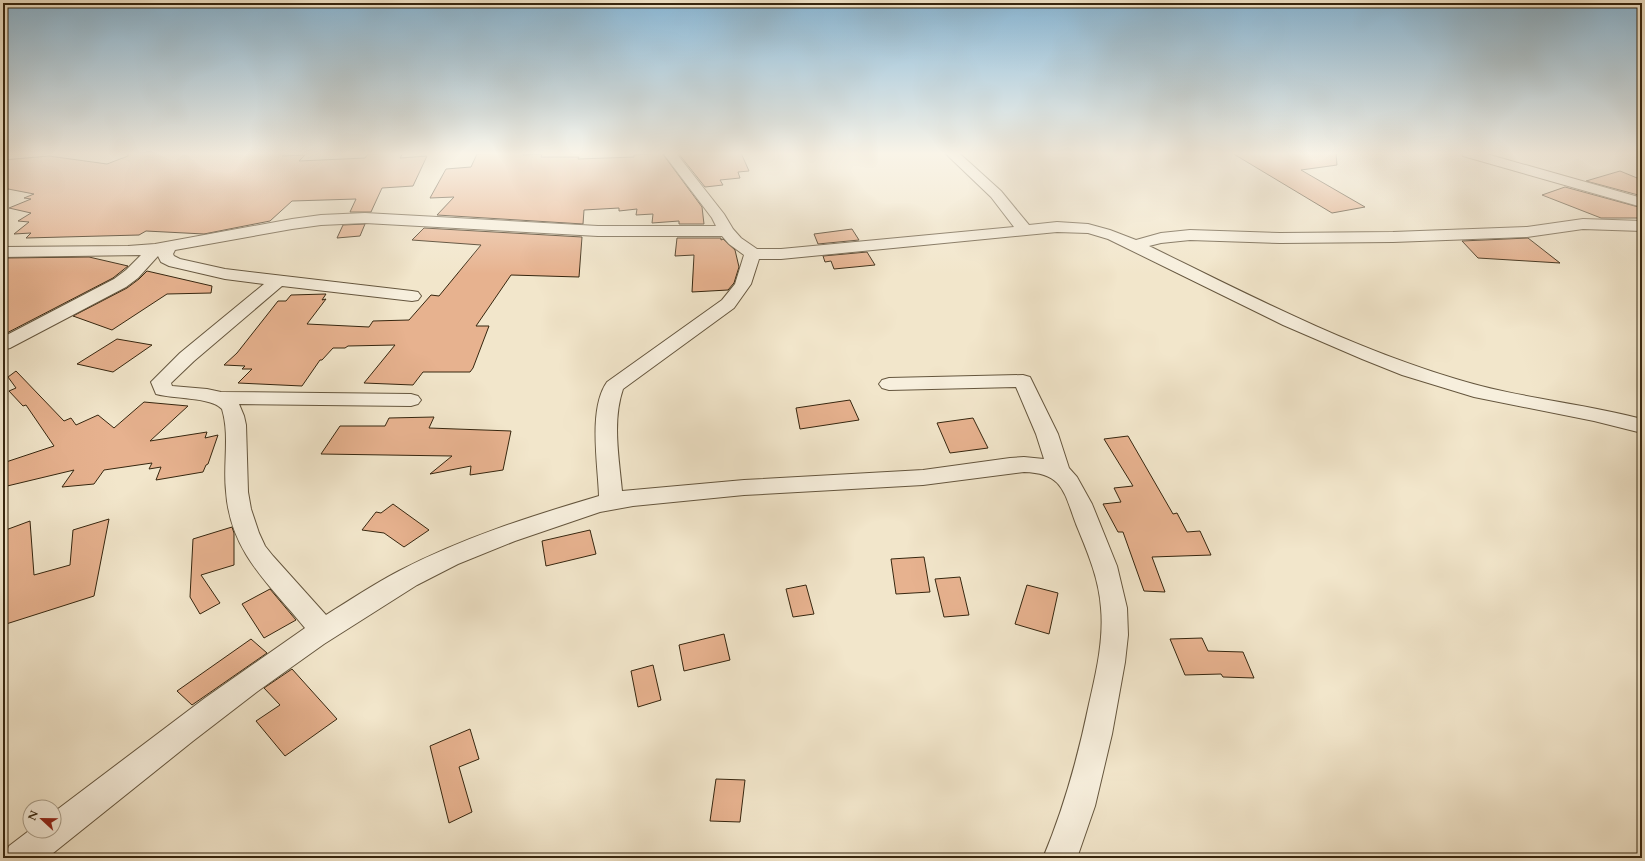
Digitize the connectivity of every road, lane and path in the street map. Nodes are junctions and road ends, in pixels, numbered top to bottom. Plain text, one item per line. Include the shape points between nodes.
1 (700, 193) edge
2 (995, 193) edge
3 (1608, 193) edge
4 (1642, 203) edge
5 (1642, 226) edge
6 (726, 230) junction
7 (1025, 230) junction
8 (1134, 244) junction
9 (162, 248) junction
10 (3, 252) edge
11 (753, 254) junction
12 (277, 281) junction
13 (412, 296) dead end
14 (3, 344) edge
15 (889, 384) dead end
16 (220, 398) junction
17 (411, 400) dead end
18 (1642, 426) edge
19 (1059, 472) junction
20 (611, 501) junction
21 (323, 630) junction
22 (21, 858) edge
23 (1060, 858) edge

1 - 6 street
2 - 7 street
3 - 4 street
5 - 8 street via 1583,224 1527,232 1413,237 1280,238 1190,235
6 - 9 street via 598,231 358,218 292,224
6 - 11 street via 735,241
7 - 8 street via 1086,227
7 - 11 street via 796,253
8 - 18 street via 1280,316 1399,367 1450,384
9 - 10 street via 128,251
9 - 12 street via 167,259 175,262 225,274
9 - 14 street via 120,283
11 - 20 street via 743,283 728,304 614,386 611,391 607,432
12 - 13 street
12 - 16 street via 161,382 163,390 170,392
15 - 19 street via 1023,380 1047,434
16 - 17 street
16 - 21 street via 228,403 234,418 237,494 241,514 256,550
19 - 20 street via 1047,467 1017,465 922,478 773,485
19 - 23 street via 1072,488 1092,532 1108,577 1114,609 1112,650 1096,740 1086,782
20 - 21 street via 476,546 411,576
21 - 22 street via 246,683

